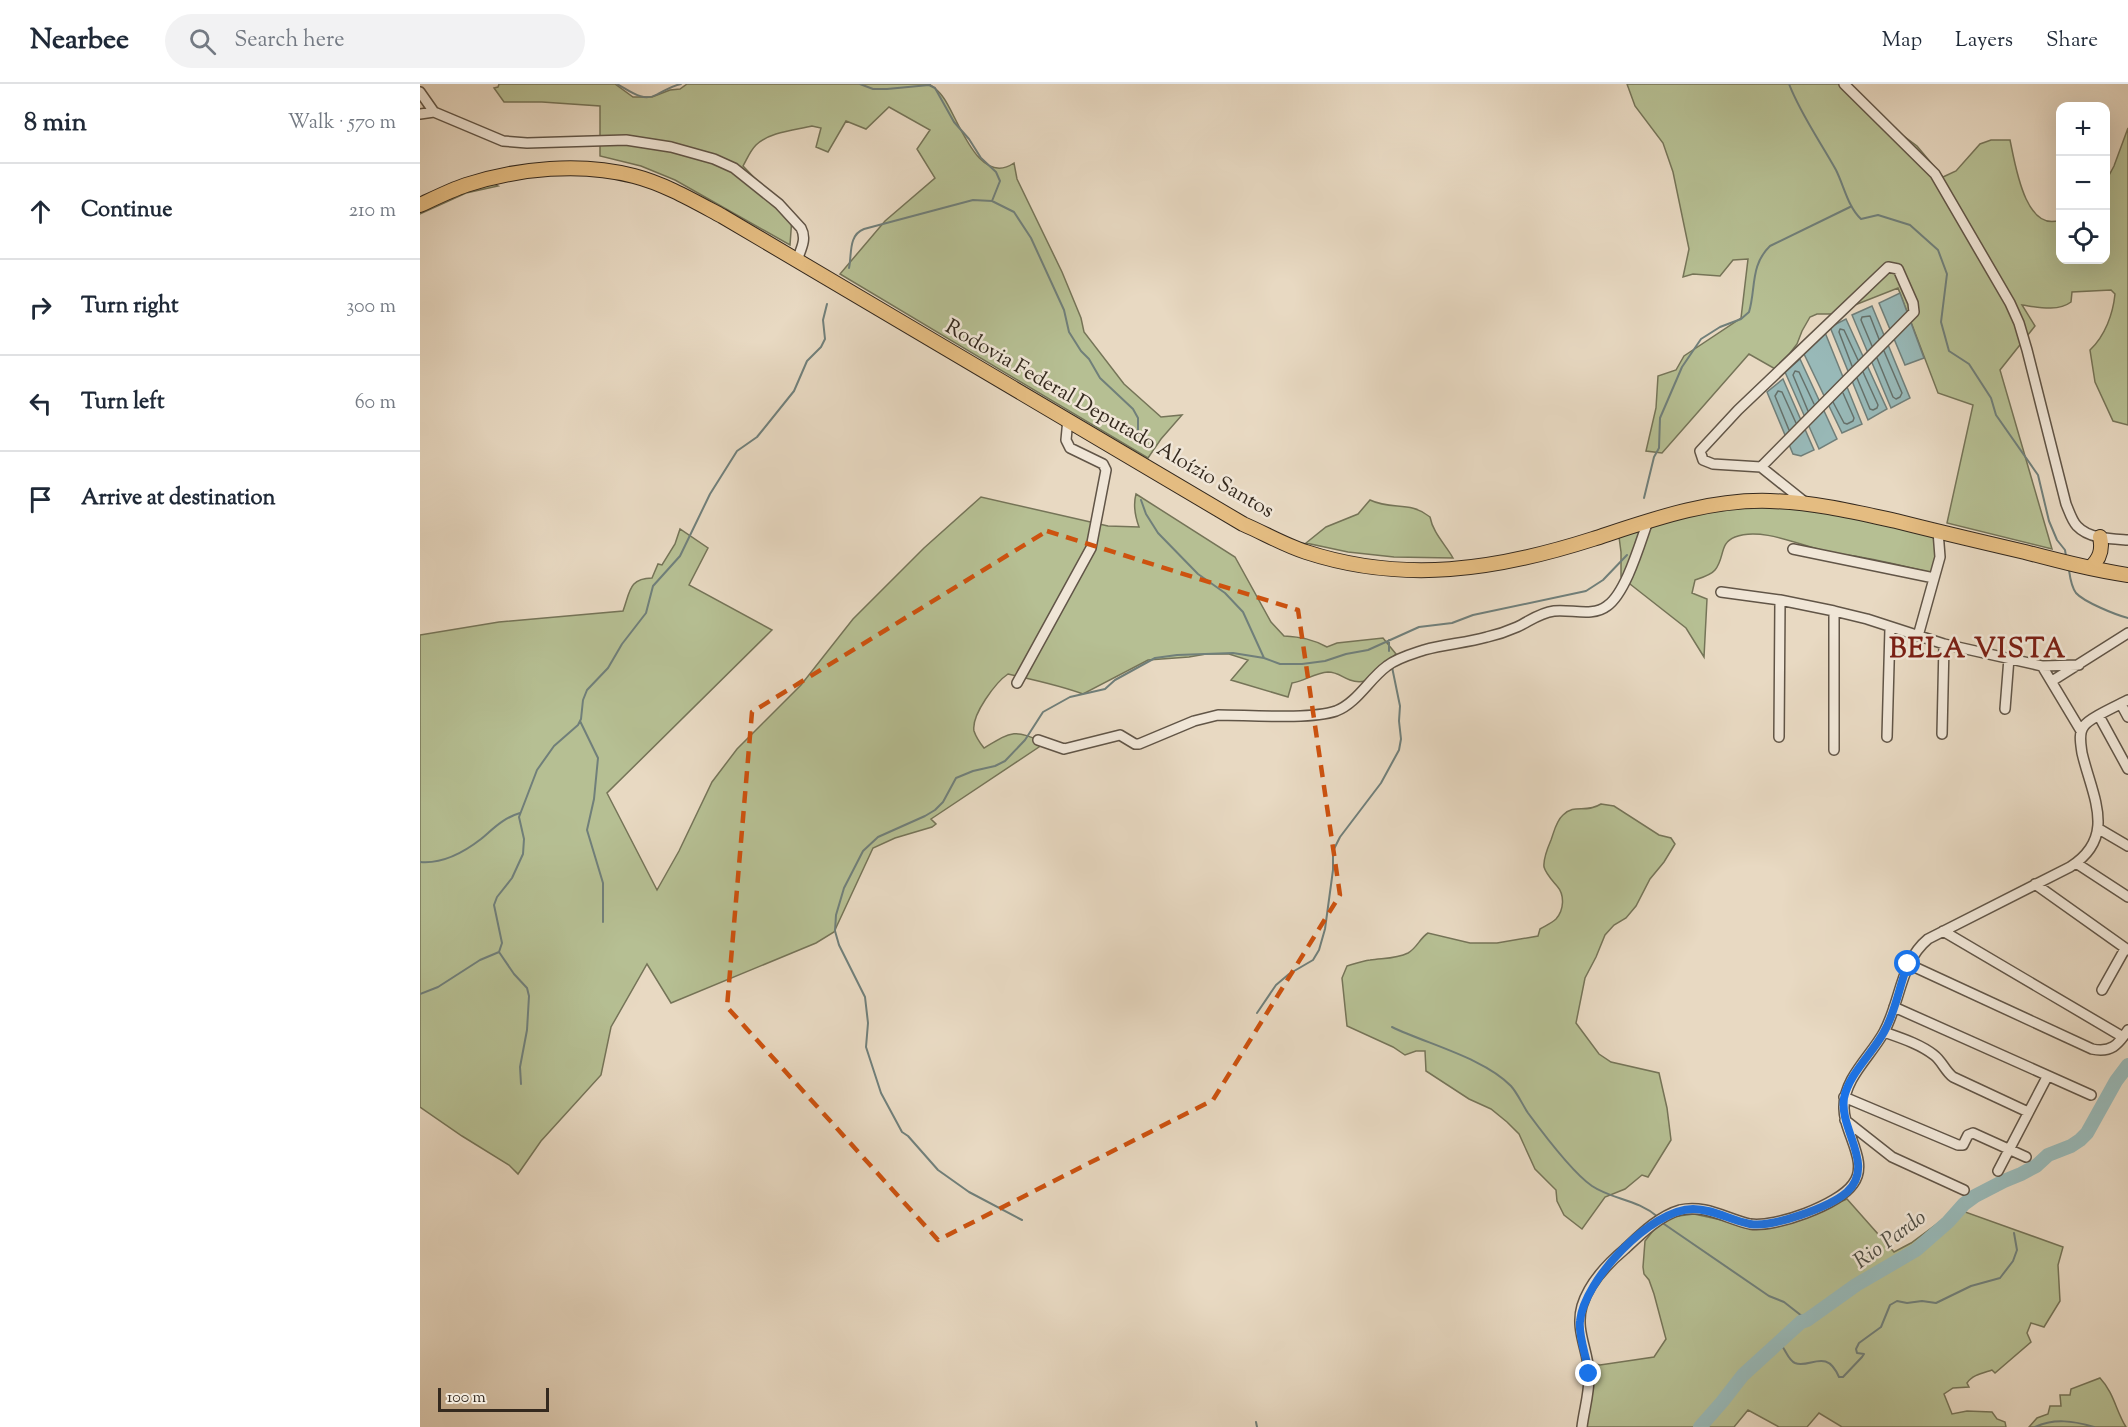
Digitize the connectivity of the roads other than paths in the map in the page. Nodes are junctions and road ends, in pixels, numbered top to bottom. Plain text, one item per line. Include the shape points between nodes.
1 (1844, 84) edge
2 (420, 92) edge
3 (434, 112) junction
4 (420, 114) edge
5 (420, 205) edge
6 (797, 260) junction
7 (1068, 419) junction
8 (1761, 466) junction
9 (1806, 503) junction
10 (1648, 521) junction
11 (1938, 531) junction
12 (2100, 537) junction
13 (2128, 540) edge
14 (1793, 549) dead end
15 (2090, 568) junction
16 (2128, 575) edge
17 (1934, 578) junction
18 (1720, 592) dead end
19 (1780, 600) junction
20 (1834, 611) junction
21 (1890, 628) junction
22 (2128, 633) edge
23 (1918, 636) junction
24 (1944, 644) junction
25 (2009, 658) junction
26 (2079, 665) junction
27 (2042, 666) junction
28 (2052, 681) junction
29 (1017, 684) dead end
30 (2124, 702) edge
31 (2005, 708) dead end
32 (2099, 716) junction
33 (2128, 717) edge
34 (2081, 731) junction
35 (1942, 734) dead end
36 (1779, 737) dead end
37 (1887, 737) dead end
38 (1038, 740) dead end
39 (1834, 750) dead end
40 (2128, 769) edge
41 (2099, 829) junction
42 (2128, 846) edge
43 (2076, 863) junction
44 (2035, 884) junction
45 (2128, 897) edge
46 (1943, 931) junction
47 (2127, 950) edge
48 (1908, 964) junction
49 (2102, 990) dead end
50 (1894, 1007) junction
51 (1884, 1032) junction
52 (2126, 1034) edge
53 (2047, 1077) junction
54 (2091, 1095) dead end
55 (1844, 1097) junction
56 (2028, 1112) junction
57 (1845, 1120) junction
58 (2009, 1149) junction
59 (2026, 1157) dead end
60 (1998, 1171) dead end
61 (1964, 1190) dead end
62 (1582, 1427) edge

1 - 12 street via 1935,174 2010,303 2028,350 2066,504 2076,526
2 - 3 street
3 - 4 street
3 - 6 street via 511,143 626,140 714,159 743,175 801,228 804,237
5 - 6 highway, Rodovia Federal Deputado Aloízio Santos via 465,185 509,174 598,169 635,176 681,194
6 - 7 highway, Rodovia Federal Deputado Aloízio Santos
7 - 10 highway, Rodovia Federal Deputado Aloízio Santos via 1243,524 1305,552 1371,568 1420,572 1470,568 1562,548
7 - 29 street via 1066,440 1070,448 1103,464 1106,470 1095,532 1086,559
8 - 8 street via 1713,464 1703,460 1700,451 1888,267 1898,269 1914,312
8 - 9 street
9 - 10 highway, Rodovia Federal Deputado Aloízio Santos via 1716,503
9 - 11 highway, Rodovia Federal Deputado Aloízio Santos
10 - 38 street via 1621,588 1605,608 1542,613 1486,638 1425,650 1395,661 1336,711 1206,717 1139,744 1120,735 1064,748
11 - 15 highway, Rodovia Federal Deputado Aloízio Santos
11 - 17 street via 1940,557
12 - 13 street
12 - 15 highway via 2099,557
14 - 17 street
15 - 16 highway, Rodovia Federal Deputado Aloízio Santos
17 - 23 street
18 - 19 street
19 - 20 street
19 - 36 street
20 - 21 street
20 - 39 street
21 - 23 street
21 - 37 street
22 - 26 street
23 - 24 street
24 - 25 street
24 - 35 street
25 - 27 street
25 - 31 street
26 - 27 street
26 - 28 street
27 - 28 street
28 - 34 street
30 - 32 street
30 - 33 street
32 - 34 street
32 - 40 street
34 - 41 street
41 - 42 street
41 - 43 street via 2090,850
43 - 44 street
43 - 45 street
44 - 46 street
44 - 47 street
46 - 48 street via 1921,945
46 - 52 street
47 - 49 street
48 - 50 street
48 - 52 street via 2092,1049 2116,1047
50 - 51 street
50 - 53 street
51 - 55 street
51 - 56 street via 1929,1051 1953,1077
53 - 54 street
53 - 56 street
55 - 57 street
55 - 58 street via 1960,1146 1974,1133
56 - 58 street
57 - 61 street via 1892,1157
57 - 62 street via 1860,1166 1855,1182 1839,1197 1763,1225 1701,1209 1680,1210 1655,1223 1600,1274 1582,1305 1579,1323 1589,1374
58 - 59 street
58 - 60 street

